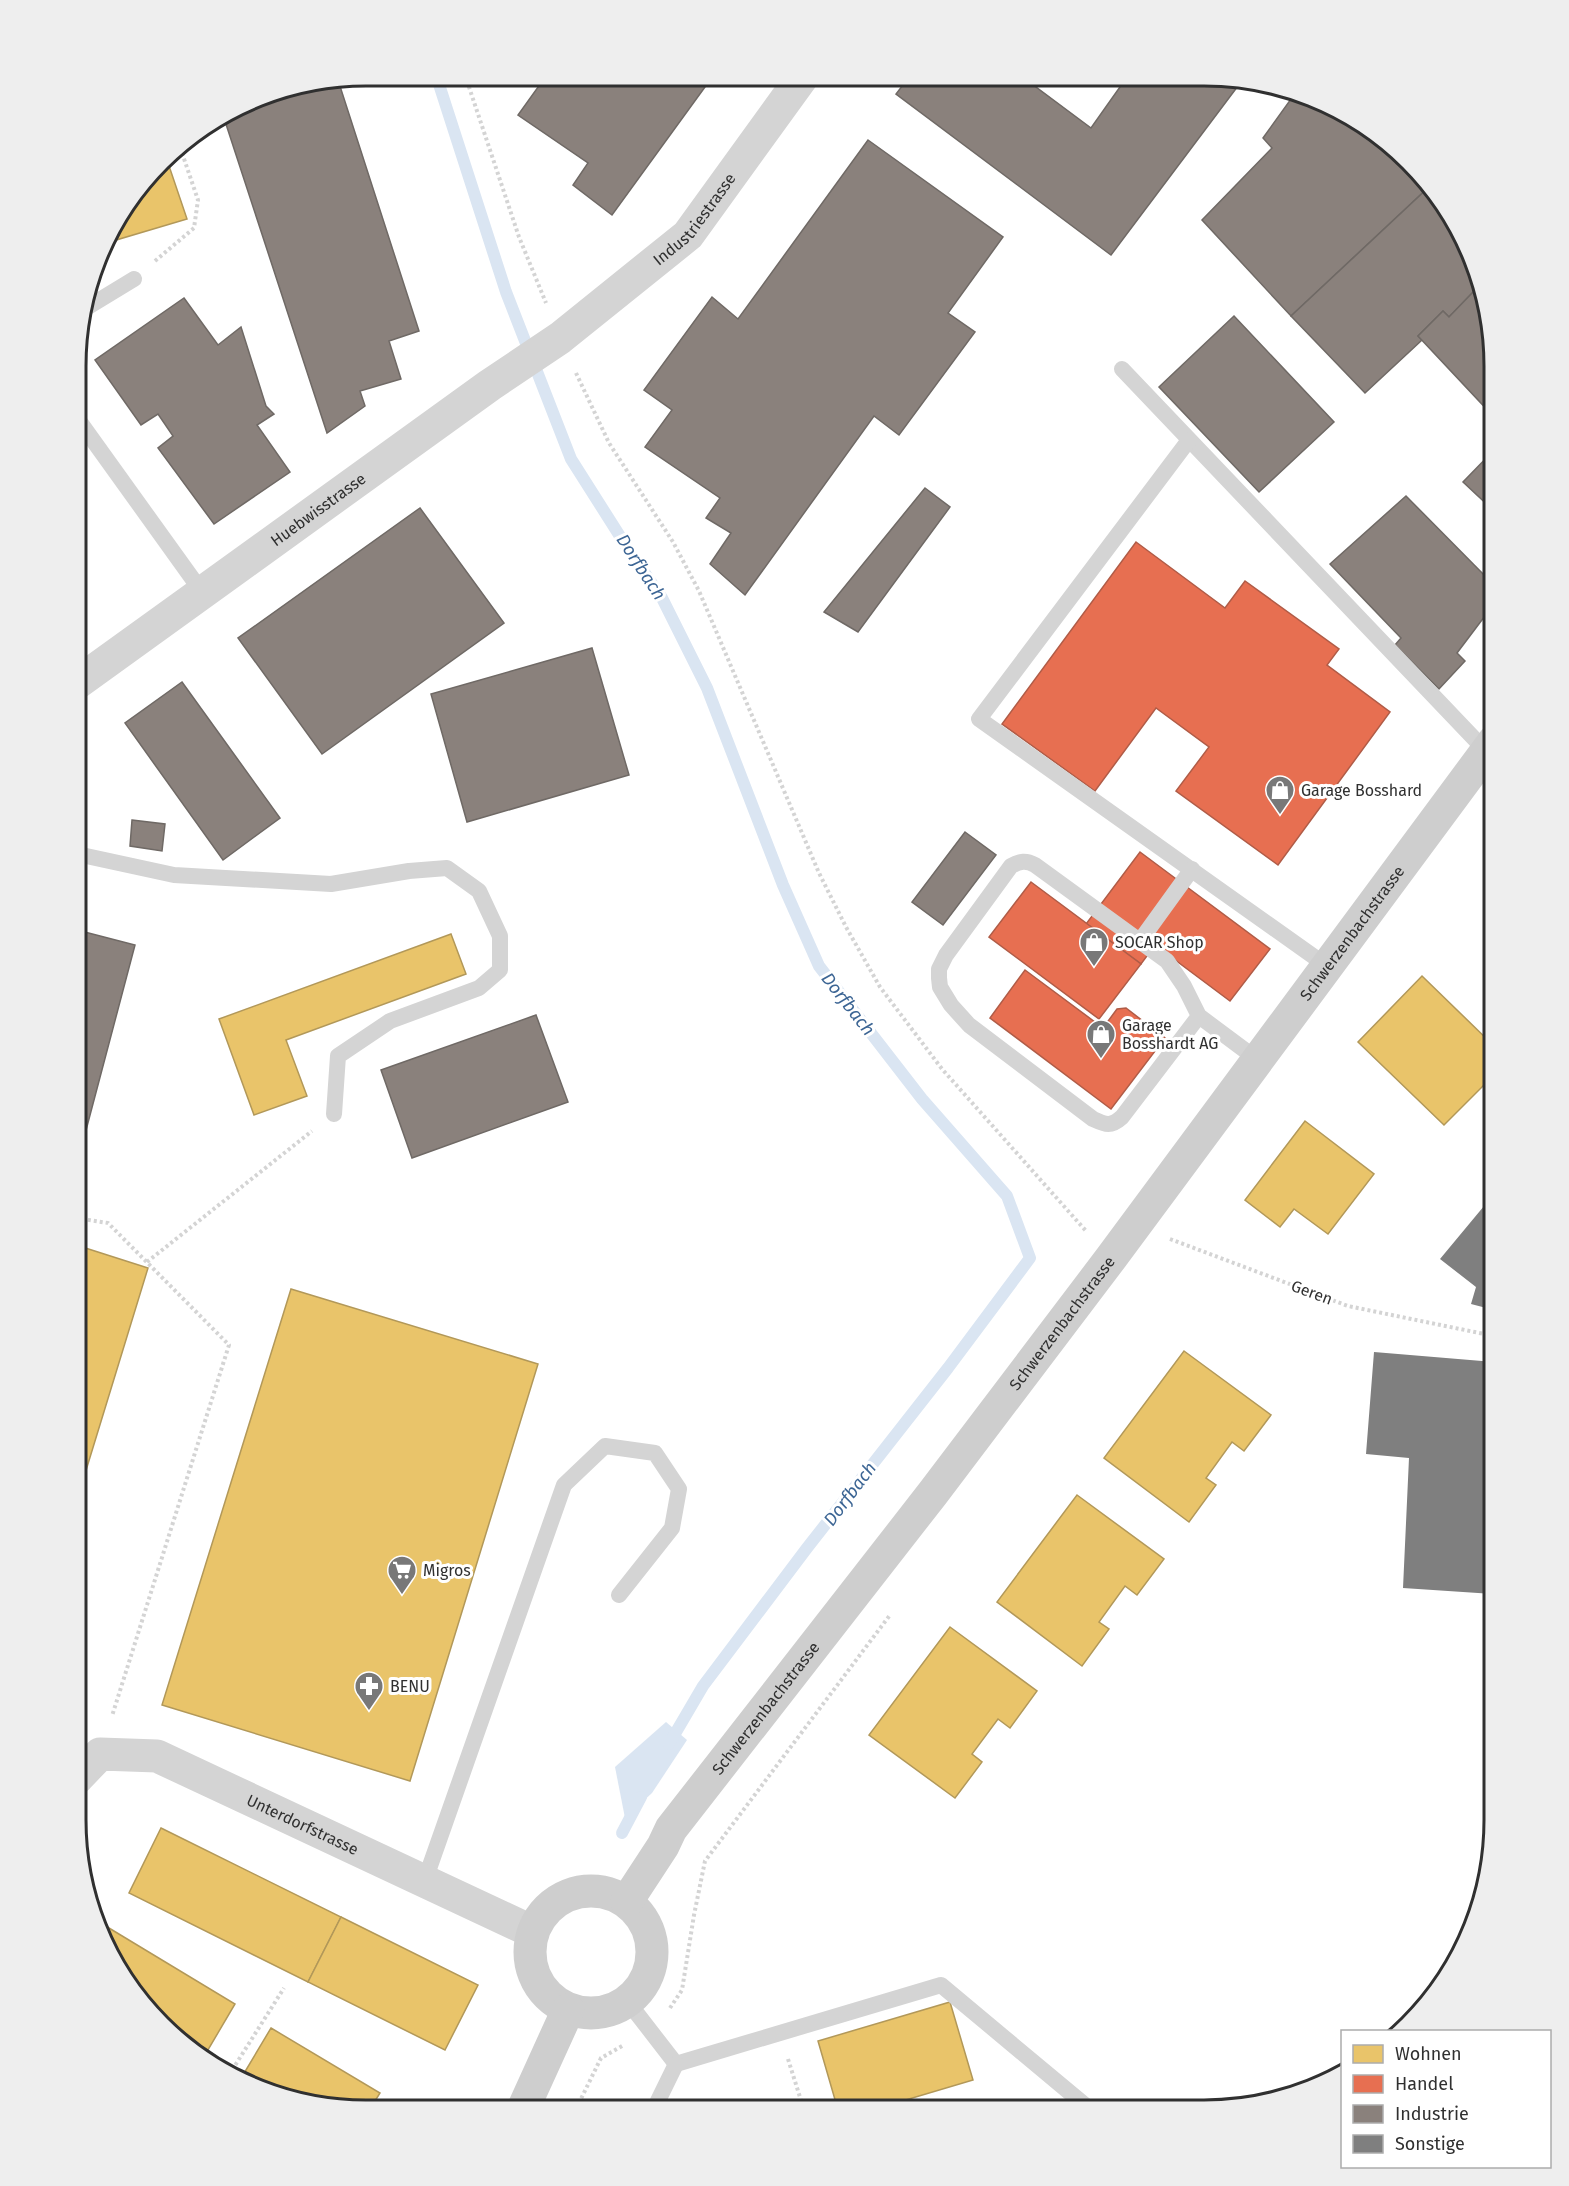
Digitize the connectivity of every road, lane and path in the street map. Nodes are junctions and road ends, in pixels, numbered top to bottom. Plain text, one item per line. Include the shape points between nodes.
1 (469, 86) edge
2 (796, 86) edge
3 (182, 154) edge
4 (134, 279) joint
5 (93, 304) edge
6 (560, 338) junction
7 (1122, 369) dead end
8 (86, 431) edge
9 (1190, 440) junction
10 (202, 592) junction
11 (86, 676) edge
12 (1484, 740) edge
13 (1484, 754) edge
14 (86, 856) edge
15 (1192, 869) junction
16 (1140, 941) junction
17 (1327, 966) junction
18 (1199, 1016) junction
19 (1258, 1060) junction
20 (333, 1114) joint
21 (86, 1220) edge
22 (1176, 1229) dead end
23 (1111, 1258) junction
24 (147, 1262) junction
25 (1484, 1334) edge
26 (619, 1595) dead end
27 (894, 1610) dead end
28 (100, 1754) junction
29 (86, 1769) edge
30 (425, 1880) junction
31 (627, 1901) junction
32 (533, 1932) junction
33 (284, 1988) dead end
34 (628, 2002) junction
35 (568, 2010) junction
36 (649, 2029) junction
37 (780, 2035) junction
38 (676, 2064) junction
39 (234, 2068) edge
40 (527, 2100) edge
41 (581, 2100) edge
42 (658, 2100) edge
43 (801, 2100) edge
44 (1079, 2100) edge

1 - 6 path via 519,237
2 - 6 street, Industriestrasse via 688,235
3 - 4 path via 198,200 194,228
4 - 5 lane
6 - 10 street, Huebwisstrasse
6 - 23 path via 609,443 673,542 699,591 819,873 880,987 942,1069
7 - 9 lane
8 - 10 lane
9 - 12 lane
9 - 15 lane via 979,719
10 - 11 street, Huebwisstrasse
13 - 17 main road, Schwerzenbachstrasse
14 - 20 lane via 174,875 331,884 447,868 479,891 500,936 500,970 479,988 390,1022 338,1056
15 - 16 lane
15 - 17 lane
16 - 18 lane via 1175,971
16 - 18 lane via 1035,865 1019,861 1011,866 946,955 939,969 940,987 969,1025 1094,1119 1110,1125 1122,1117
17 - 19 main road, Schwerzenbachstrasse
18 - 19 lane
19 - 23 main road, Schwerzenbachstrasse
20 - 24 path
21 - 24 path via 108,1223
22 - 25 path, Geren via 1169,1239 1348,1306
23 - 31 main road, Schwerzenbachstrasse via 671,1828
24 - 28 path via 229,1345
26 - 30 lane via 672,1528 679,1489 655,1453 605,1446 564,1485
27 - 36 path via 705,1861 682,1990
28 - 29 street
28 - 30 street, Unterdorfstrasse via 157,1756
30 - 32 street, Unterdorfstrasse
31 - 32 main road via 606,1892 583,1890 562,1898 544,1912
31 - 34 main road via 643,1918 652,1940 652,1962 644,1985
32 - 35 main road via 529,1950 531,1969 552,2000
33 - 39 path
34 - 35 main road via 599,2014
34 - 36 lane
35 - 40 main road
36 - 38 lane
36 - 41 path via 602,2058
37 - 38 lane
37 - 43 path
37 - 44 lane via 941,1985
38 - 42 lane

